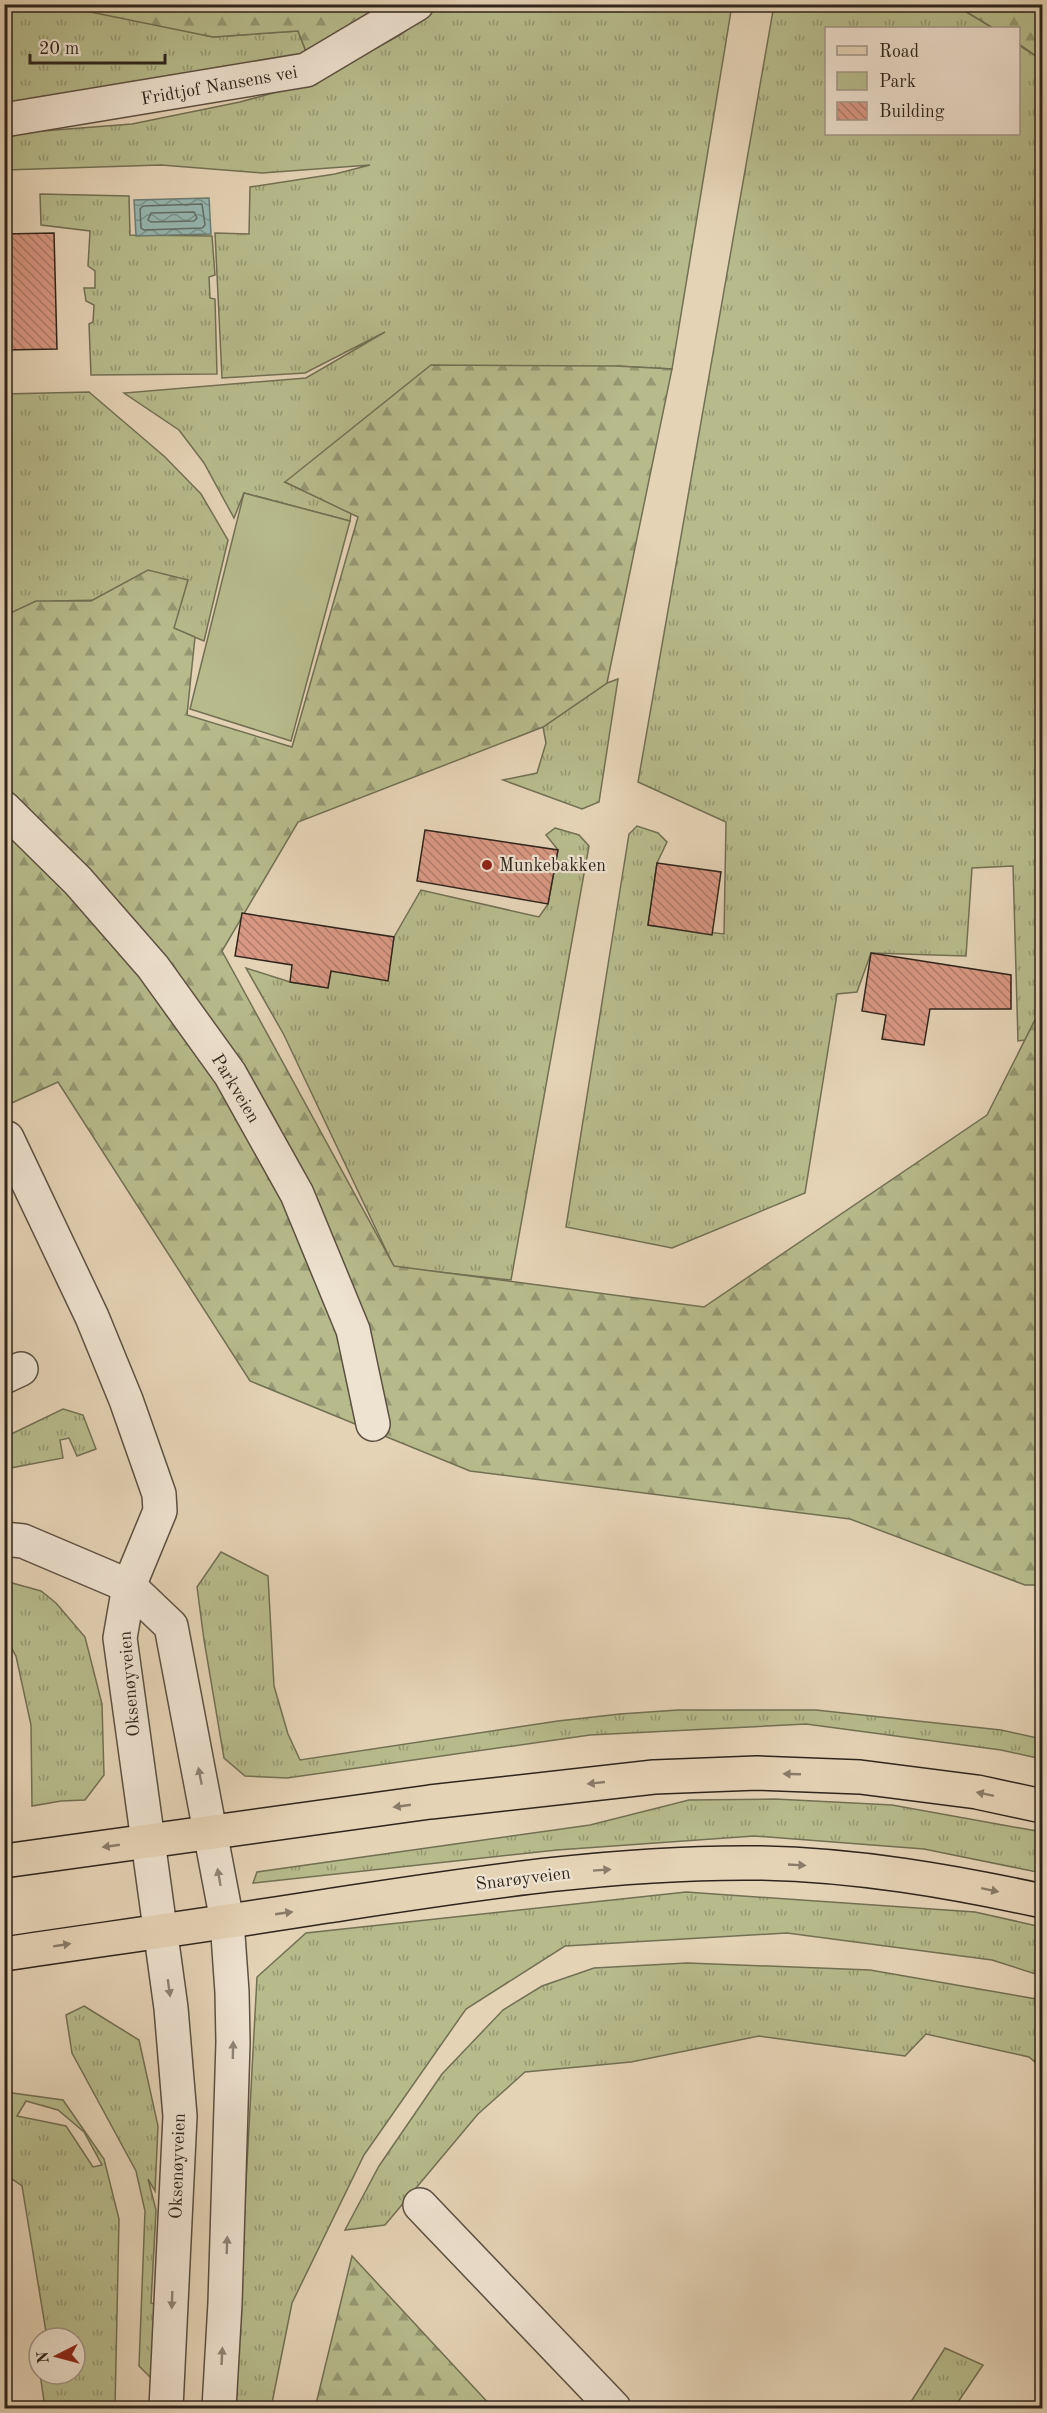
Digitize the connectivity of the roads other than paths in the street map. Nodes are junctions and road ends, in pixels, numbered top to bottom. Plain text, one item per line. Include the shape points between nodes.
1 (417, 4) edge
2 (4, 120) edge
3 (4, 808) edge
4 (8, 1138) dead end
5 (373, 1424) dead end
6 (4, 1539) edge
7 (129, 1586) junction
8 (1042, 1806) edge
9 (210, 1833) junction
10 (147, 1841) junction
11 (4, 1862) edge
12 (1042, 1901) edge
13 (226, 1921) junction
14 (161, 1930) junction
15 (4, 1954) edge
16 (420, 2205) dead end
17 (166, 2409) edge
18 (219, 2409) edge
19 (614, 2409) edge

1 - 2 street, Fridtjof Nansens vei via 306,70
3 - 5 street, Parkveien via 78,881 153,967 230,1074 297,1194 353,1330
4 - 7 street, Oksenøyveien via 96,1326 159,1494 160,1511
6 - 7 street via 22,1541
9 -> 7 street via 171,1626
7 - 10 street, Oksenøyveien via 120,1638
8 -> 9 main road via 977,1792 860,1777 757,1773 563,1786
9 - 10 main road
13 -> 9 street
10 -> 11 main road
10 - 14 street, Oksenøyveien
13 -> 12 main road, Snarøyveien via 546,1874 668,1865 761,1863 854,1868 956,1882
13 - 14 main road, Snarøyveien
18 -> 13 street via 233,2042
15 -> 14 main road, Snarøyveien
14 -> 17 street, Oksenøyveien via 180,2116
16 - 19 street

